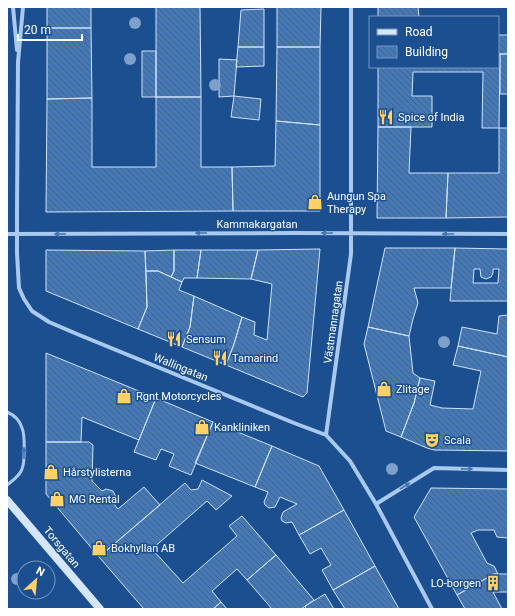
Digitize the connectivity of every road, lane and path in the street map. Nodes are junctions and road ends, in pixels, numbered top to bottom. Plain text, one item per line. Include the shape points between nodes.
1 (13, 7) edge
2 (23, 7) edge
3 (351, 7) edge
4 (18, 62) junction
5 (7, 234) edge
6 (351, 234) junction
7 (508, 234) edge
8 (7, 412) edge
9 (326, 435) junction
10 (508, 470) edge
11 (7, 486) edge
12 (7, 500) edge
13 (376, 504) junction
14 (10, 510) edge
15 (100, 609) edge
16 (432, 609) edge

1 - 4 street
2 - 4 street
3 - 6 street, Västmannagatan
4 - 9 street, Wallingatan, bridge via 17,253 19,288 32,311 72,332
6 -> 5 street, Kammakargatan
7 -> 6 street, Kammakargatan
6 - 9 street, Västmannagatan via 351,254
11 -> 8 lane via 22,470 24,458 23,429 18,419
9 - 13 street via 350,461
13 -> 10 street via 434,468
12 - 14 main road, Torsgatan
13 - 16 street
14 - 15 main road, Torsgatan

